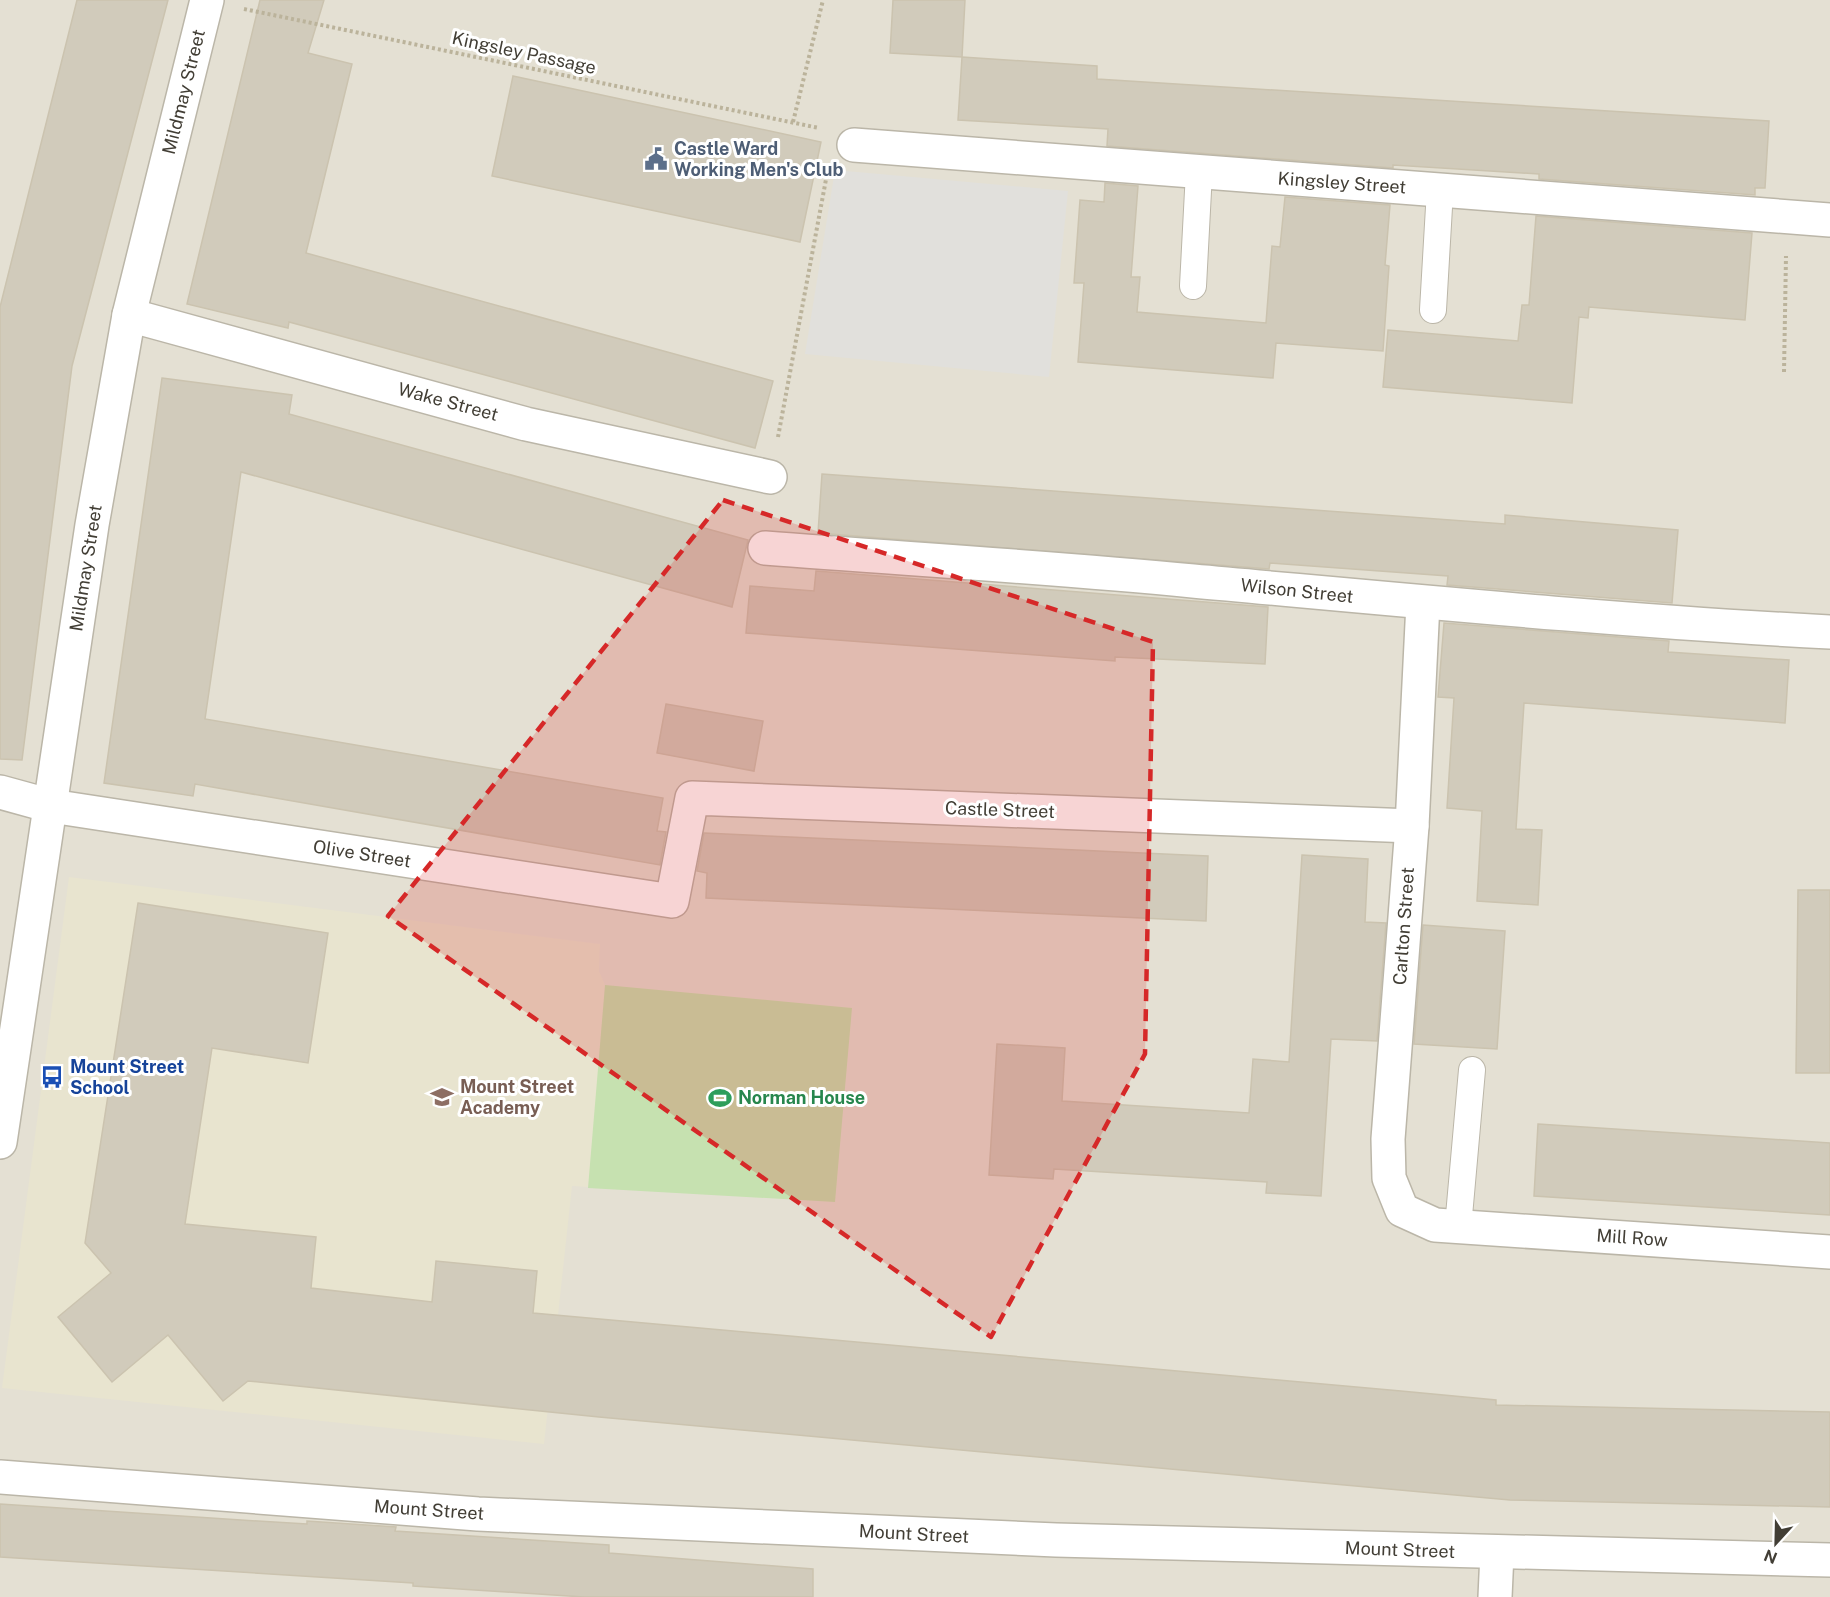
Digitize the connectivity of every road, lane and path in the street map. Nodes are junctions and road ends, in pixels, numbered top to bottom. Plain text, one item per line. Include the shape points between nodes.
1 (207, 0) edge
2 (823, 0) edge
3 (793, 122) junction
4 (844, 139) junction
5 (1199, 172) junction
6 (1440, 190) junction
7 (1787, 216) junction
8 (1830, 220) edge
9 (1193, 286) dead end
10 (1433, 310) dead end
11 (129, 315) junction
12 (1784, 372) dead end
13 (770, 477) joint
14 (765, 548) dead end
15 (1423, 603) junction
16 (1830, 632) edge
17 (0, 792) edge
18 (51, 806) junction
19 (1412, 826) junction
20 (672, 901) joint
21 (1472, 1070) dead end
22 (0, 1142) edge
23 (1446, 1226) junction
24 (1830, 1252) edge
25 (0, 1478) edge
26 (1497, 1553) junction
27 (1830, 1560) edge
28 (1495, 1597) edge

1 - 3 path, Kingsley Passage
1 - 11 street, Mildmay Street
2 - 3 path
3 - 4 path, Kingsley Passage
4 - 5 street, Kingsley Street
4 - 13 path
5 - 6 street, Kingsley Street
5 - 9 lane
6 - 7 street, Kingsley Street
6 - 10 lane
7 - 8 street, Kingsley Street
7 - 12 path
11 - 13 street, Wake Street via 526,424
11 - 18 street, Mildmay Street via 92,525
14 - 15 street, Wilson Street via 1191,580
15 - 16 street, Wilson Street
15 - 19 street, Carlton Street
17 - 18 street, Olive Street
18 - 20 street, Olive Street
18 - 22 street, Mildmay Street
19 - 20 street, Castle Street via 692,798
19 - 23 street, Carlton Street via 1388,1139 1389,1178 1402,1210
21 - 23 lane
23 - 24 street, Mill Row
25 - 26 street, Mount Street via 502,1515 1044,1540
26 - 27 street, Mount Street
26 - 28 street

